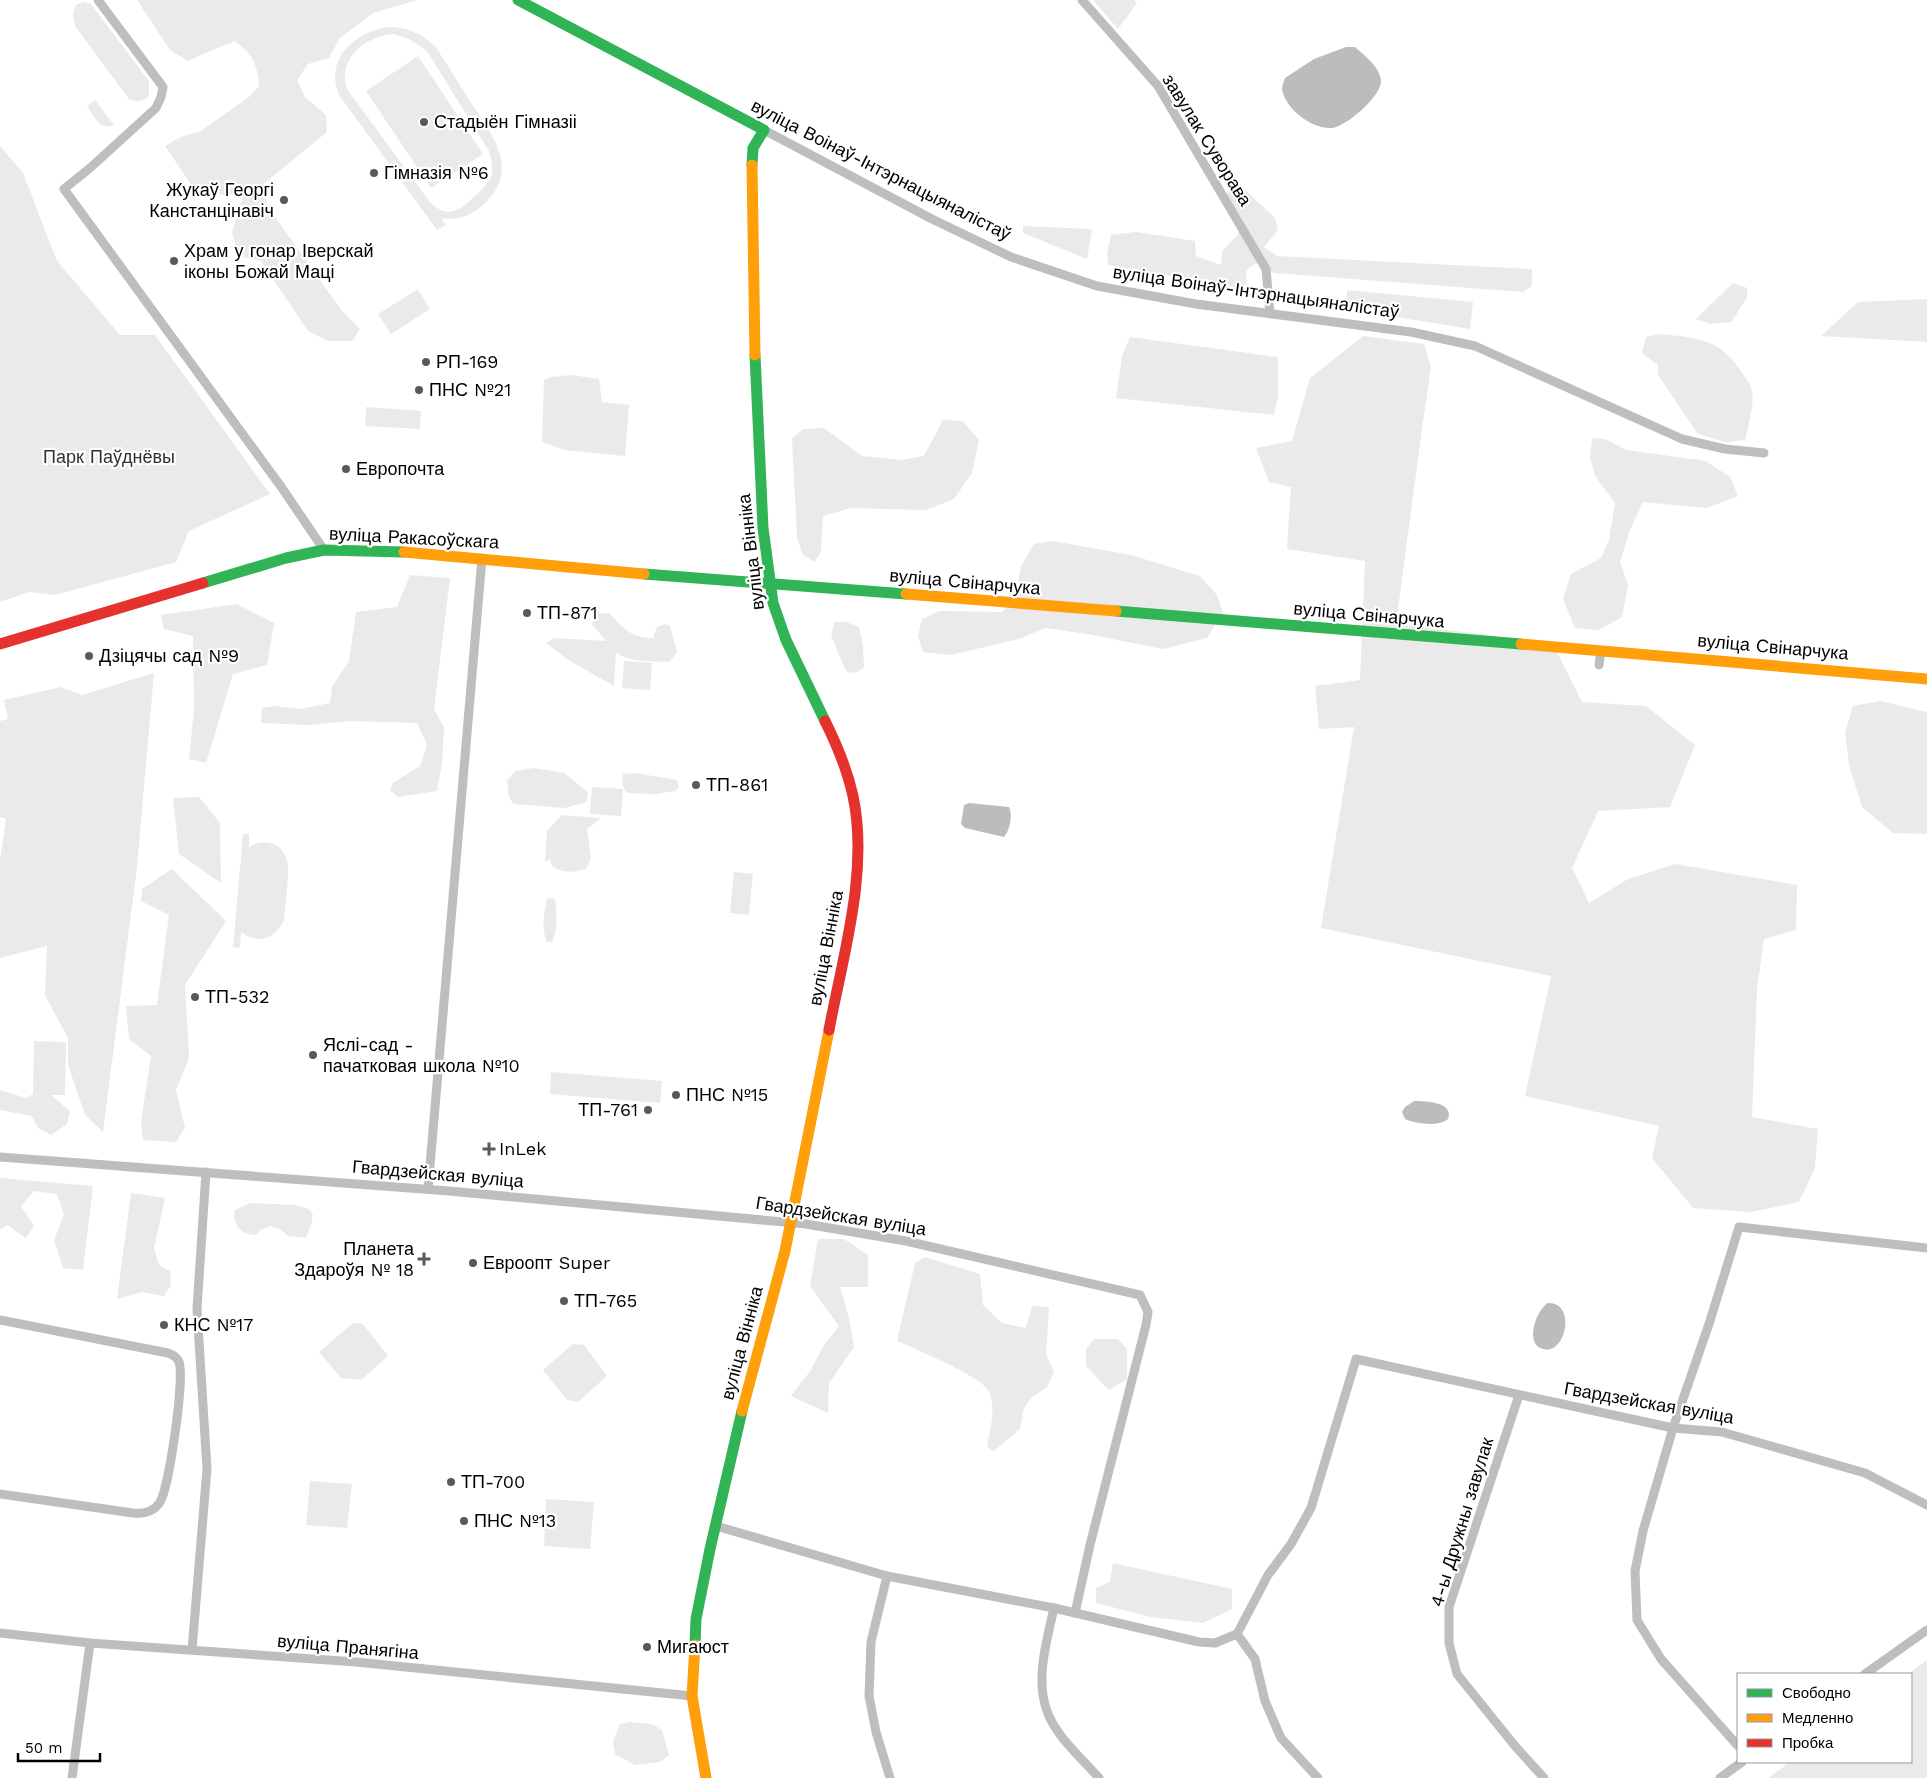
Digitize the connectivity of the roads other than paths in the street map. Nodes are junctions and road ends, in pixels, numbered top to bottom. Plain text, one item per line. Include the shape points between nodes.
1 (98, 0) edge
2 (518, 0) edge
3 (1082, 0) edge
4 (764, 130) junction
5 (1270, 314) junction
6 (1764, 453) dead end
7 (324, 550) junction
8 (482, 558) junction
9 (770, 585) junction
10 (808, 586) joint
11 (0, 644) edge
12 (1600, 651) junction
13 (1599, 666) dead end
14 (1927, 679) edge
15 (0, 1158) edge
16 (206, 1172) junction
17 (428, 1189) junction
18 (790, 1223) junction
19 (1927, 1248) edge
20 (0, 1320) edge
21 (1520, 1395) junction
22 (1673, 1428) junction
23 (0, 1494) edge
24 (1927, 1505) edge
25 (716, 1526) junction
26 (887, 1576) junction
27 (1054, 1608) junction
28 (1075, 1613) junction
29 (1927, 1630) edge
30 (0, 1633) edge
31 (1237, 1634) junction
32 (90, 1643) junction
33 (192, 1650) junction
34 (1866, 1673) edge
35 (692, 1696) junction
36 (1737, 1745) edge
37 (1741, 1763) edge
38 (72, 1778) edge
39 (706, 1778) edge
40 (890, 1778) edge
41 (1100, 1778) edge
42 (1318, 1778) edge
43 (1544, 1778) edge
44 (1720, 1778) edge

1 - 7 street via 163,87 156,108 64,189
2 - 4 street, вуліца Воінаў-Інтэрнацыяналістаў
3 - 5 street, завулак Суворава via 1158,86 1168,102 1266,269
4 - 5 street, вуліца Воінаў-Інтэрнацыяналістаў via 1011,257 1097,286
4 - 9 street, вуліца Вінніка via 753,148 753,185 756,398
5 - 6 street, вуліца Воінаў-Інтэрнацыяналістаў via 1411,332 1476,346 1682,438 1725,449
7 - 8 street, вуліца Ракасоўскага
7 - 11 street, вуліца Ракасоўскага via 286,558
8 - 9 street, вуліца Ракасоўскага
8 - 17 street
9 - 10 street, вуліца Ракасоўскага
9 - 18 street, вуліца Вінніка via 779,626 850,781 859,840 855,895
10 - 12 street, вуліца Свінарчука
12 - 13 street
12 - 14 street, вуліца Свінарчука
15 - 16 street, Гвардзейская вуліца
16 - 17 street, Гвардзейская вуліца
16 - 33 street via 197,1309 207,1470
17 - 18 street, Гвардзейская вуліца
18 - 25 street, вуліца Вінніка
18 - 28 street, Гвардзейская вуліца via 906,1241 1140,1295 1148,1312 1146,1325
19 - 22 street via 1739,1227
20 - 23 street via 168,1353 177,1358 181,1374 162,1498 154,1509 139,1513
21 - 22 street, Гвардзейская вуліца
21 - 31 street, Гвардзейская вуліца via 1356,1359 1310,1508 1291,1544 1268,1575
21 - 43 street, 4-ы Дружны завулак via 1449,1607 1449,1644 1456,1674
22 - 24 street, Гвардзейская вуліца via 1722,1432 1865,1473
22 - 36 street via 1643,1531 1636,1571 1637,1620 1660,1659
25 - 26 street
25 - 35 street, вуліца Вінніка via 696,1619
26 - 27 street
26 - 40 street via 871,1642 869,1696
27 - 28 street
27 - 41 street via 1042,1662 1047,1711 1060,1733
28 - 31 street via 1199,1642 1215,1643
29 - 34 street
30 - 32 street, вуліца Пранягіна
31 - 42 street via 1255,1659 1265,1701 1281,1738
32 - 33 street, вуліца Пранягіна
32 - 38 street
33 - 35 street, вуліца Пранягіна via 356,1662
35 - 39 street, вуліца Вінніка
37 - 44 street

